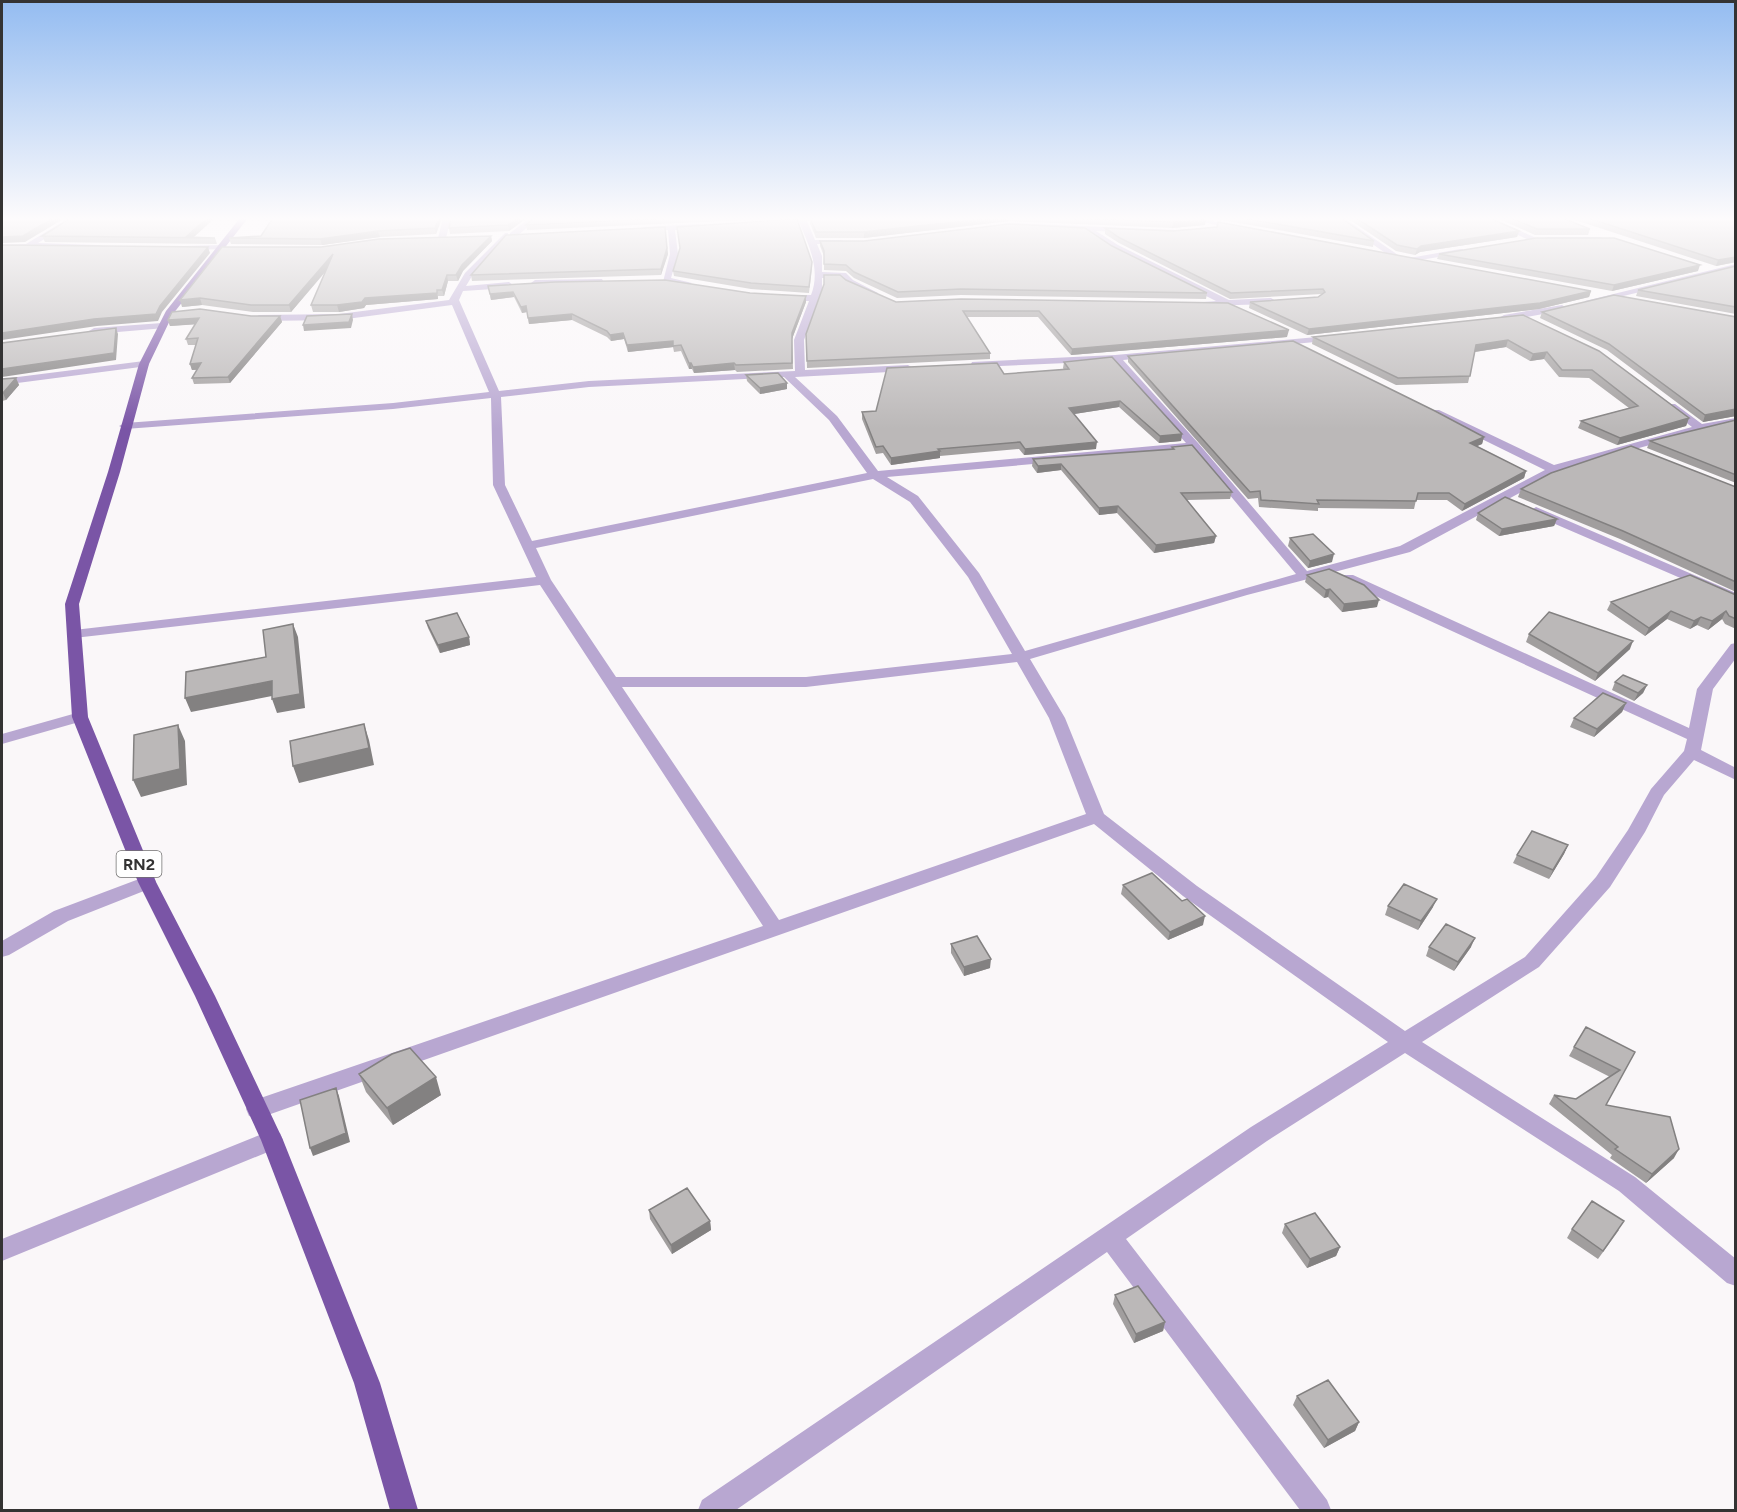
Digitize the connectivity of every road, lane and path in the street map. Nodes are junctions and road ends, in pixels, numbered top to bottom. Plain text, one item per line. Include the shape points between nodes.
1 (193, 289) edge
2 (460, 289) joint
3 (466, 289) edge
4 (818, 289) edge
5 (864, 289) edge
6 (1198, 289) edge
7 (1643, 289) edge
8 (1590, 292) edge
9 (770, 296) edge
10 (1613, 296) junction
11 (814, 298) junction
12 (886, 299) edge
13 (1284, 300) edge
14 (1635, 300) edge
15 (455, 302) junction
16 (1194, 304) edge
17 (1229, 304) junction
18 (1251, 315) edge
19 (1522, 316) junction
20 (170, 317) junction
21 (253, 317) edge
22 (1489, 320) edge
23 (1542, 325) edge
24 (85, 333) edge
25 (1291, 337) junction
26 (1342, 337) edge
27 (1312, 351) edge
28 (1116, 358) junction
29 (144, 364) junction
30 (959, 365) edge
31 (924, 367) edge
32 (793, 373) junction
33 (2, 382) edge
34 (496, 394) junction
35 (1664, 401) edge
36 (1428, 408) edge
37 (1736, 421) edge
38 (125, 426) junction
39 (1700, 428) junction
40 (1195, 446) junction
41 (1628, 447) junction
42 (1649, 456) edge
43 (1554, 470) junction
44 (875, 475) junction
45 (1502, 497) junction
46 (528, 546) junction
47 (1328, 569) junction
48 (1304, 575) junction
49 (544, 580) junction
50 (1736, 598) edge
51 (74, 634) junction
52 (1736, 647) edge
53 (1021, 657) junction
54 (611, 681) junction
55 (81, 717) junction
56 (2, 739) edge
57 (1693, 745) junction
58 (1736, 775) edge
59 (1096, 817) junction
60 (147, 882) junction
61 (775, 929) junction
62 (2, 950) edge
63 (1406, 1043) junction
64 (257, 1109) junction
65 (272, 1140) junction
66 (1110, 1237) junction
67 (2, 1250) edge
68 (1736, 1275) edge
69 (404, 1510) edge
70 (712, 1510) edge
71 (1317, 1510) edge

1 - 20 highway, RN2
2 - 3 street
2 - 15 street
4 - 11 street
5 - 12 street
6 - 17 street
7 - 10 street
8 - 10 street
9 - 11 street
10 - 14 street
10 - 19 street
11 - 32 street via 798,340
13 - 17 street
15 - 21 street via 339,317
15 - 34 street
16 - 17 street
17 - 18 street
19 - 22 street
19 - 23 street
20 - 24 street
20 - 29 highway, RN2
25 - 26 street
25 - 27 street
25 - 28 street
28 - 30 street
28 - 40 street
29 - 33 street
29 - 38 highway, RN2
31 - 32 street
32 - 34 street via 589,384
32 - 44 street
34 - 38 street via 393,406
34 - 46 street via 499,485
35 - 39 street
36 - 43 street
37 - 39 street
38 - 51 highway, RN2 via 72,604
39 - 41 street
40 - 44 street
40 - 48 street
41 - 42 street
41 - 43 street
43 - 45 street
44 - 46 street
44 - 53 street via 921,508 974,576
45 - 47 street via 1405,549
45 - 50 street
46 - 49 street
47 - 48 street
47 - 57 street
48 - 53 street
49 - 51 street
49 - 54 street
51 - 55 highway, RN2
52 - 57 street via 1705,689
53 - 54 street via 806,682
53 - 59 street via 1057,718
54 - 61 street
55 - 56 street
55 - 60 highway, RN2
57 - 58 street
57 - 63 street via 1657,793 1604,882 1532,962
59 - 61 street
59 - 63 street via 1190,891
60 - 62 street via 61,916
60 - 64 highway, RN2
61 - 64 street
63 - 66 street via 1259,1134
63 - 68 street via 1627,1184
64 - 65 highway, RN2
65 - 67 street
65 - 69 highway, RN2 via 367,1383
66 - 70 street
66 - 71 street

